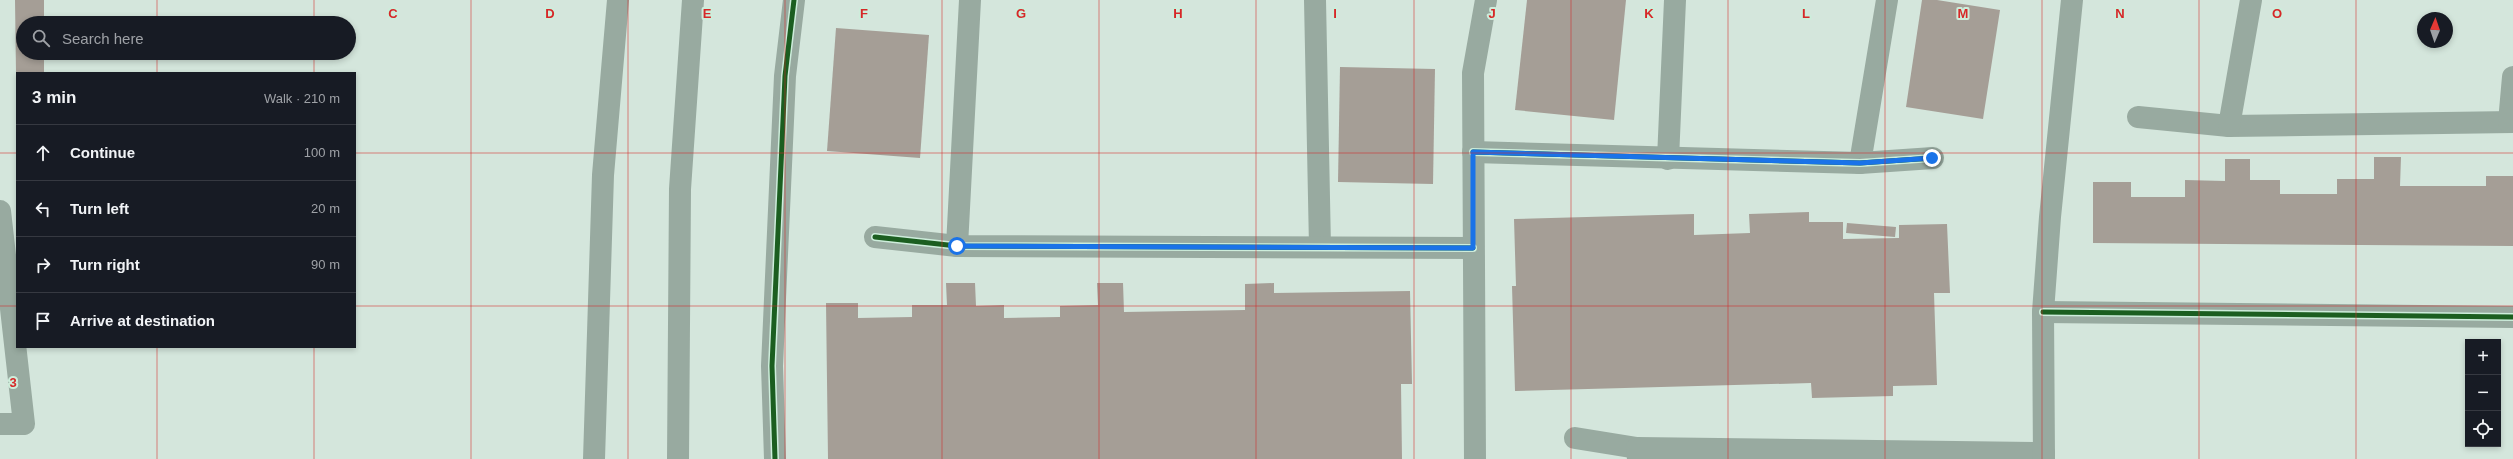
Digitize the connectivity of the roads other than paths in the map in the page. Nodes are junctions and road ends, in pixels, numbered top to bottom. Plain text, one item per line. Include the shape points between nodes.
1 (618, 0) edge
2 (693, 0) edge
3 (794, 0) edge
4 (970, 0) edge
5 (1315, 0) edge
6 (1486, 0) edge
7 (1675, 0) edge
8 (1888, 0) edge
9 (2072, 0) edge
10 (2251, 0) edge
11 (2513, 77) edge
12 (2138, 117) dead end
13 (2511, 122) edge
14 (2229, 126) junction
15 (1473, 152) junction
16 (1932, 158) dead end
17 (1668, 159) junction
18 (1860, 163) junction
19 (0, 211) edge
20 (875, 237) dead end
21 (957, 246) junction
22 (1320, 247) junction
23 (1473, 248) junction
24 (2043, 312) junction
25 (2513, 317) edge
26 (0, 424) edge
27 (1576, 438) dead end
28 (1637, 454) edge
29 (1867, 455) edge
30 (2044, 456) edge
31 (594, 459) edge
32 (678, 459) edge
33 (775, 459) edge
34 (1475, 459) edge

1 - 31 street via 603,175
2 - 32 street via 680,189
3 - 33 street via 785,76 772,366
4 - 21 street
5 - 22 street
6 - 15 street via 1473,73
7 - 17 street
8 - 18 street
9 - 24 street
10 - 14 street
11 - 13 street
12 - 14 street
13 - 14 street
15 - 17 street
15 - 23 street
16 - 18 street
17 - 18 street
19 - 26 street via 24,424
20 - 21 street
21 - 22 street
22 - 23 street
23 - 34 street
24 - 25 street
24 - 30 street
27 - 28 street
28 - 29 street
29 - 30 street

